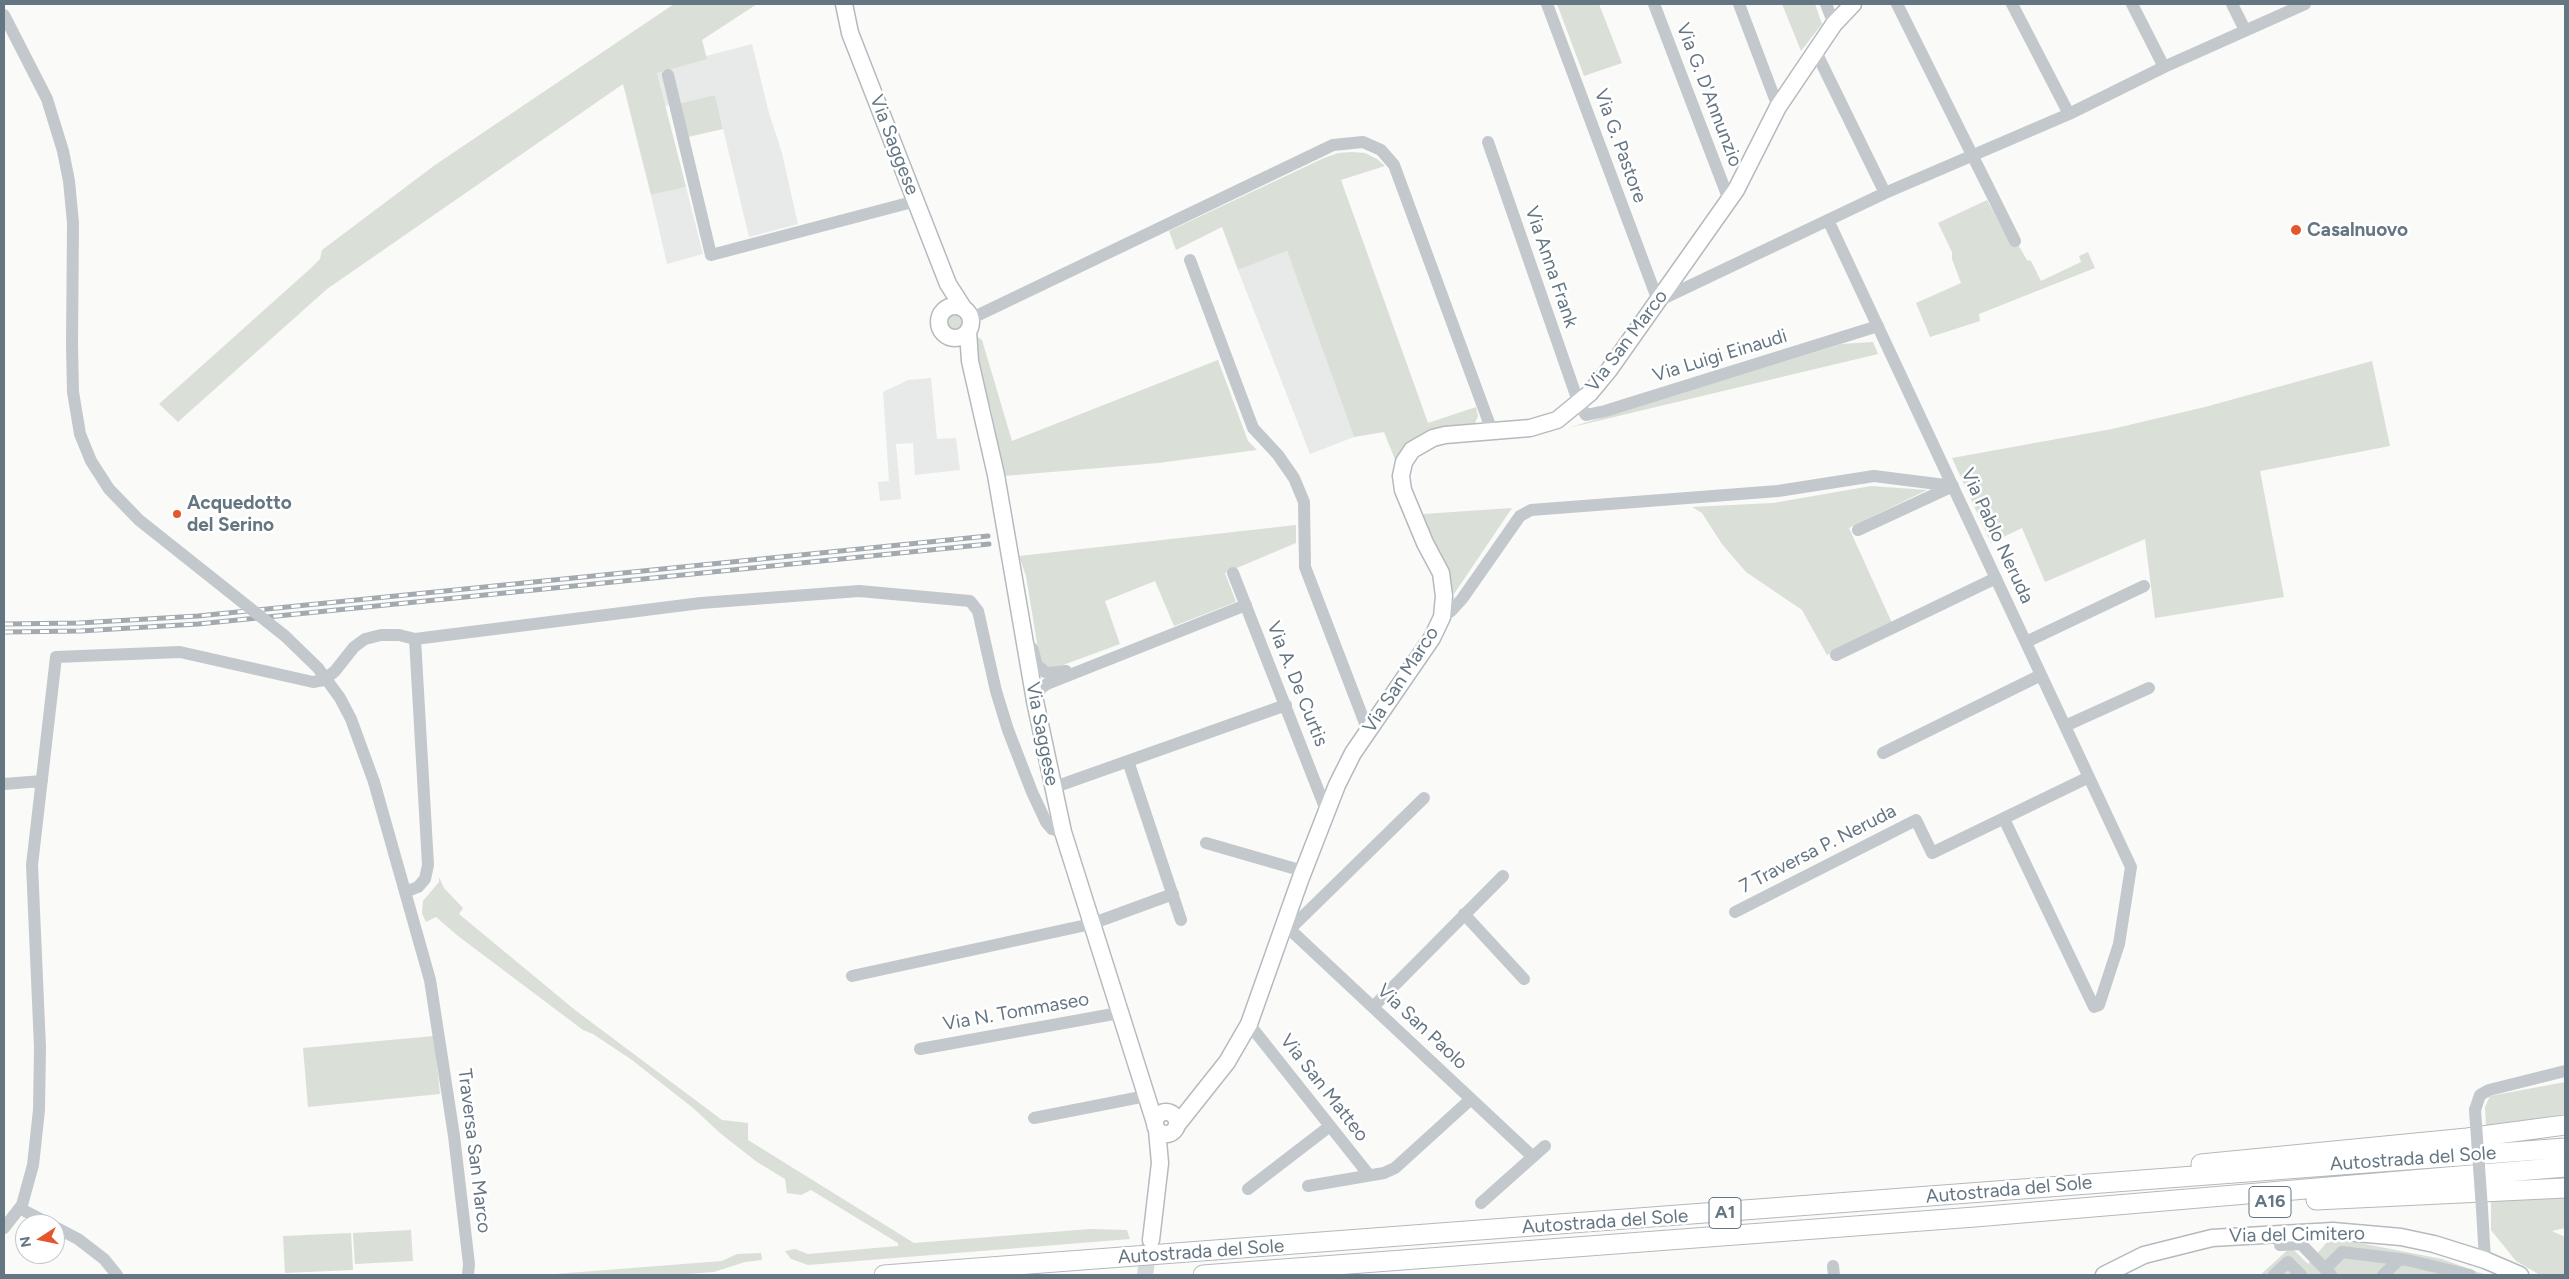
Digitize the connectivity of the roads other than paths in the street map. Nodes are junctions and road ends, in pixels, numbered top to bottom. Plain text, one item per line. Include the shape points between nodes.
1 (844, 4) edge
2 (1548, 4) edge
3 (1654, 4) edge
4 (1739, 4) edge
5 (1826, 4) edge
6 (1853, 4) edge
7 (1898, 4) edge
8 (2012, 4) edge
9 (2132, 4) edge
10 (2232, 4) edge
11 (2298, 5) edge
12 (4, 15) edge
13 (1834, 24) junction
14 (2245, 30) junction
15 (1816, 50) junction
16 (2164, 67) junction
17 (668, 74) dead end
18 (1778, 107) junction
19 (2068, 114) junction
20 (1488, 142) dead end
21 (1971, 154) junction
22 (1885, 193) junction
23 (1729, 200) junction
24 (916, 201) junction
25 (1828, 220) junction
26 (2015, 241) dead end
27 (1190, 260) dead end
28 (948, 284) junction
29 (1658, 300) junction
30 (946, 308) junction
31 (967, 319) junction
32 (1878, 326) junction
33 (946, 335) junction
34 (970, 361) junction
35 (1579, 404) junction
36 (1492, 431) junction
37 (1952, 486) junction
38 (1858, 530) dead end
39 (1011, 565) junction
40 (1233, 573) dead end
41 (1996, 578) junction
42 (2144, 586) dead end
43 (1246, 605) junction
44 (1442, 617) junction
45 (415, 639) junction
46 (2026, 642) junction
47 (1836, 655) dead end
48 (1081, 668) junction
49 (2041, 675) junction
50 (2149, 688) dead end
51 (1035, 701) junction
52 (1286, 705) junction
53 (2065, 726) junction
54 (1368, 731) junction
55 (1883, 753) dead end
56 (1128, 761) junction
57 (2089, 777) junction
58 (42, 782) junction
59 (4, 784) edge
60 (1052, 788) junction
61 (1424, 798) dead end
62 (1326, 810) junction
63 (2004, 819) junction
64 (1063, 832) junction
65 (1206, 843) dead end
66 (1303, 871) junction
67 (1503, 876) dead end
68 (405, 892) junction
69 (1173, 894) junction
70 (1735, 912) dead end
71 (1464, 914) junction
72 (1181, 920) dead end
73 (1091, 924) junction
74 (1287, 926) junction
75 (852, 976) dead end
76 (1524, 978) dead end
77 (1373, 1007) junction
78 (1119, 1013) junction
79 (1249, 1024) junction
80 (920, 1049) dead end
81 (2565, 1071) edge
82 (1146, 1097) junction
83 (1472, 1099) junction
84 (1034, 1118) dead end
85 (1166, 1122) junction
86 (2565, 1125) edge
87 (1330, 1126) junction
88 (1545, 1146) dead end
89 (2565, 1148) edge
90 (1533, 1157) junction
91 (2565, 1167) edge
92 (1369, 1175) junction
93 (2074, 1185) junction
94 (1308, 1186) dead end
95 (2565, 1188) edge
96 (1248, 1189) dead end
97 (1481, 1203) dead end
98 (21, 1209) junction
99 (31, 1214) edge
100 (1975, 1217) junction
101 (4, 1228) edge
102 (65, 1232) edge
103 (1151, 1240) tunnel mouth
104 (2280, 1245) dead end
105 (2400, 1259) junction
106 (2485, 1260) junction
107 (2328, 1272) edge
108 (117, 1275) edge
109 (468, 1275) edge
110 (884, 1275) edge
111 (1203, 1275) edge
112 (2104, 1275) edge
113 (2274, 1275) edge
114 (2301, 1275) edge
115 (2383, 1275) edge
116 (2470, 1275) edge
117 (2520, 1275) edge

1 - 24 main road, Via Saggese via 850,33
2 - 29 street, Via G. Pastore
3 - 23 street, Via G. D'Annunzio
4 - 18 street
5 - 13 street
6 - 13 main road, Via San Marco
7 - 21 street
8 - 19 street
9 - 16 street
10 - 14 street
11 - 14 street
12 - 68 street, Traversa San Marco, bridge via 46,99 63,151 73,223 73,392 80,434 91,461 109,489 138,520 285,636 318,668 351,719 374,782
13 - 15 main road, Via San Marco
14 - 16 street
15 - 18 main road, Via San Marco
15 - 22 street
16 - 19 street
17 - 24 street via 711,255
18 - 23 main road, Via San Marco
19 - 21 street
20 - 35 street, Via Anna Frank
21 - 22 street
21 - 26 street
22 - 25 street
23 - 29 main road, Via San Marco
24 - 28 main road, Via Saggese
25 - 29 street
25 - 32 street, Via Pablo Neruda
27 - 54 street via 1253,428 1294,478 1304,502 1305,567
28 - 30 main road
28 - 31 main road
29 - 35 main road, Via San Marco via 1609,370
30 - 31 main road via 955,306
30 - 33 main road via 938,322
31 - 33 main road via 960,337
31 - 34 main road, Via Saggese
31 - 36 street via 1332,145 1363,142 1381,150 1394,165
32 - 35 street, Via Luigi Einaudi via 1605,412 1586,415
32 - 37 street, Via Pablo Neruda
33 - 34 main road
34 - 39 main road, Via Saggese via 996,475
35 - 36 main road, Via San Marco via 1557,420 1530,428
36 - 44 main road, Via San Marco via 1433,438 1412,450 1404,462 1403,490 1441,572
37 - 38 street
37 - 41 street, Via Pablo Neruda
37 - 44 street via 1874,476 1778,491 1531,510 1520,516 1462,599
39 - 48 street via 1038,666 1051,673
39 - 51 main road, Via Saggese
40 - 43 street, Via A. De Curtis
41 - 46 street, Via Pablo Neruda
41 - 47 street
42 - 46 street
43 - 48 street
43 - 52 street, Via A. De Curtis
44 - 54 main road, Via San Marco via 1432,638
45 - 58 street via 399,635 365,639 354,646 335,671 324,680 313,682 180,652 56,657
45 - 64 street via 701,603 859,591 970,601 978,611 996,691 1032,792 1048,826
45 - 68 street via 428,865 426,879 418,887
46 - 49 street, Via Pablo Neruda
48 - 51 street via 1041,688
49 - 53 street, Via Pablo Neruda
49 - 55 street
50 - 53 street
51 - 60 main road, Via Saggese
52 - 56 street
52 - 62 street, Via A. De Curtis
53 - 57 street, Via Pablo Neruda
54 - 62 main road, Via San Marco
56 - 60 street
56 - 69 street
57 - 63 street, 7 Traversa P. Neruda
57 - 63 street, Via Pablo Neruda via 2131,867 2119,944 2100,1005 2094,1007
58 - 59 street
58 - 98 street via 32,865 40,1047 39,1110 33,1166
60 - 64 main road, Via Saggese
61 - 74 street
62 - 66 main road, Via San Marco
63 - 70 street, 7 Traversa P. Neruda via 1932,853 1916,820
64 - 73 main road, Via Saggese
65 - 66 street
66 - 74 main road, Via San Marco
67 - 71 street
68 - 109 street, Traversa San Marco via 430,980 439,1032 466,1230
69 - 72 street
69 - 73 street
71 - 76 street
71 - 77 street
73 - 75 street
73 - 78 main road, Via Saggese
74 - 77 street, Via San Paolo
74 - 79 main road, Via San Marco
77 - 83 street, Via San Paolo
78 - 80 street, Via N. Tommaseo
78 - 82 main road, Via Saggese
79 - 85 main road, Via San Marco via 1227,1062 1200,1098
79 - 87 street, Via San Matteo
81 - 106 street, bridge via 2480,1095 2475,1110
82 - 84 street
82 - 85 main road, Via Saggese
83 - 90 street, Via San Paolo
83 - 92 street via 1395,1168
85 - 103 main road
86 - 93 highway via 2484,1136 2216,1161
87 - 92 street, Via San Matteo
87 - 96 street
88 - 90 street
89 - 93 highway, Autostrada del Sole / A1
90 - 97 street
91 - 100 highway, Autostrada del Sole / A1
92 - 94 street
93 - 110 highway, Autostrada del Sole / A1
95 - 100 highway, A16
98 - 99 street
98 - 101 street
100 - 111 highway, Autostrada del Sole / A1
102 - 108 street via 104,1259
104 - 107 street via 2301,1244
105 - 107 street via 2342,1252
105 - 115 street
105 - 116 street
106 - 112 main road, Via del Cimitero via 2400,1237 2294,1232 2212,1238 2175,1246 2144,1255
106 - 117 main road, Via del Cimitero
113 - 114 street via 2288,1262

